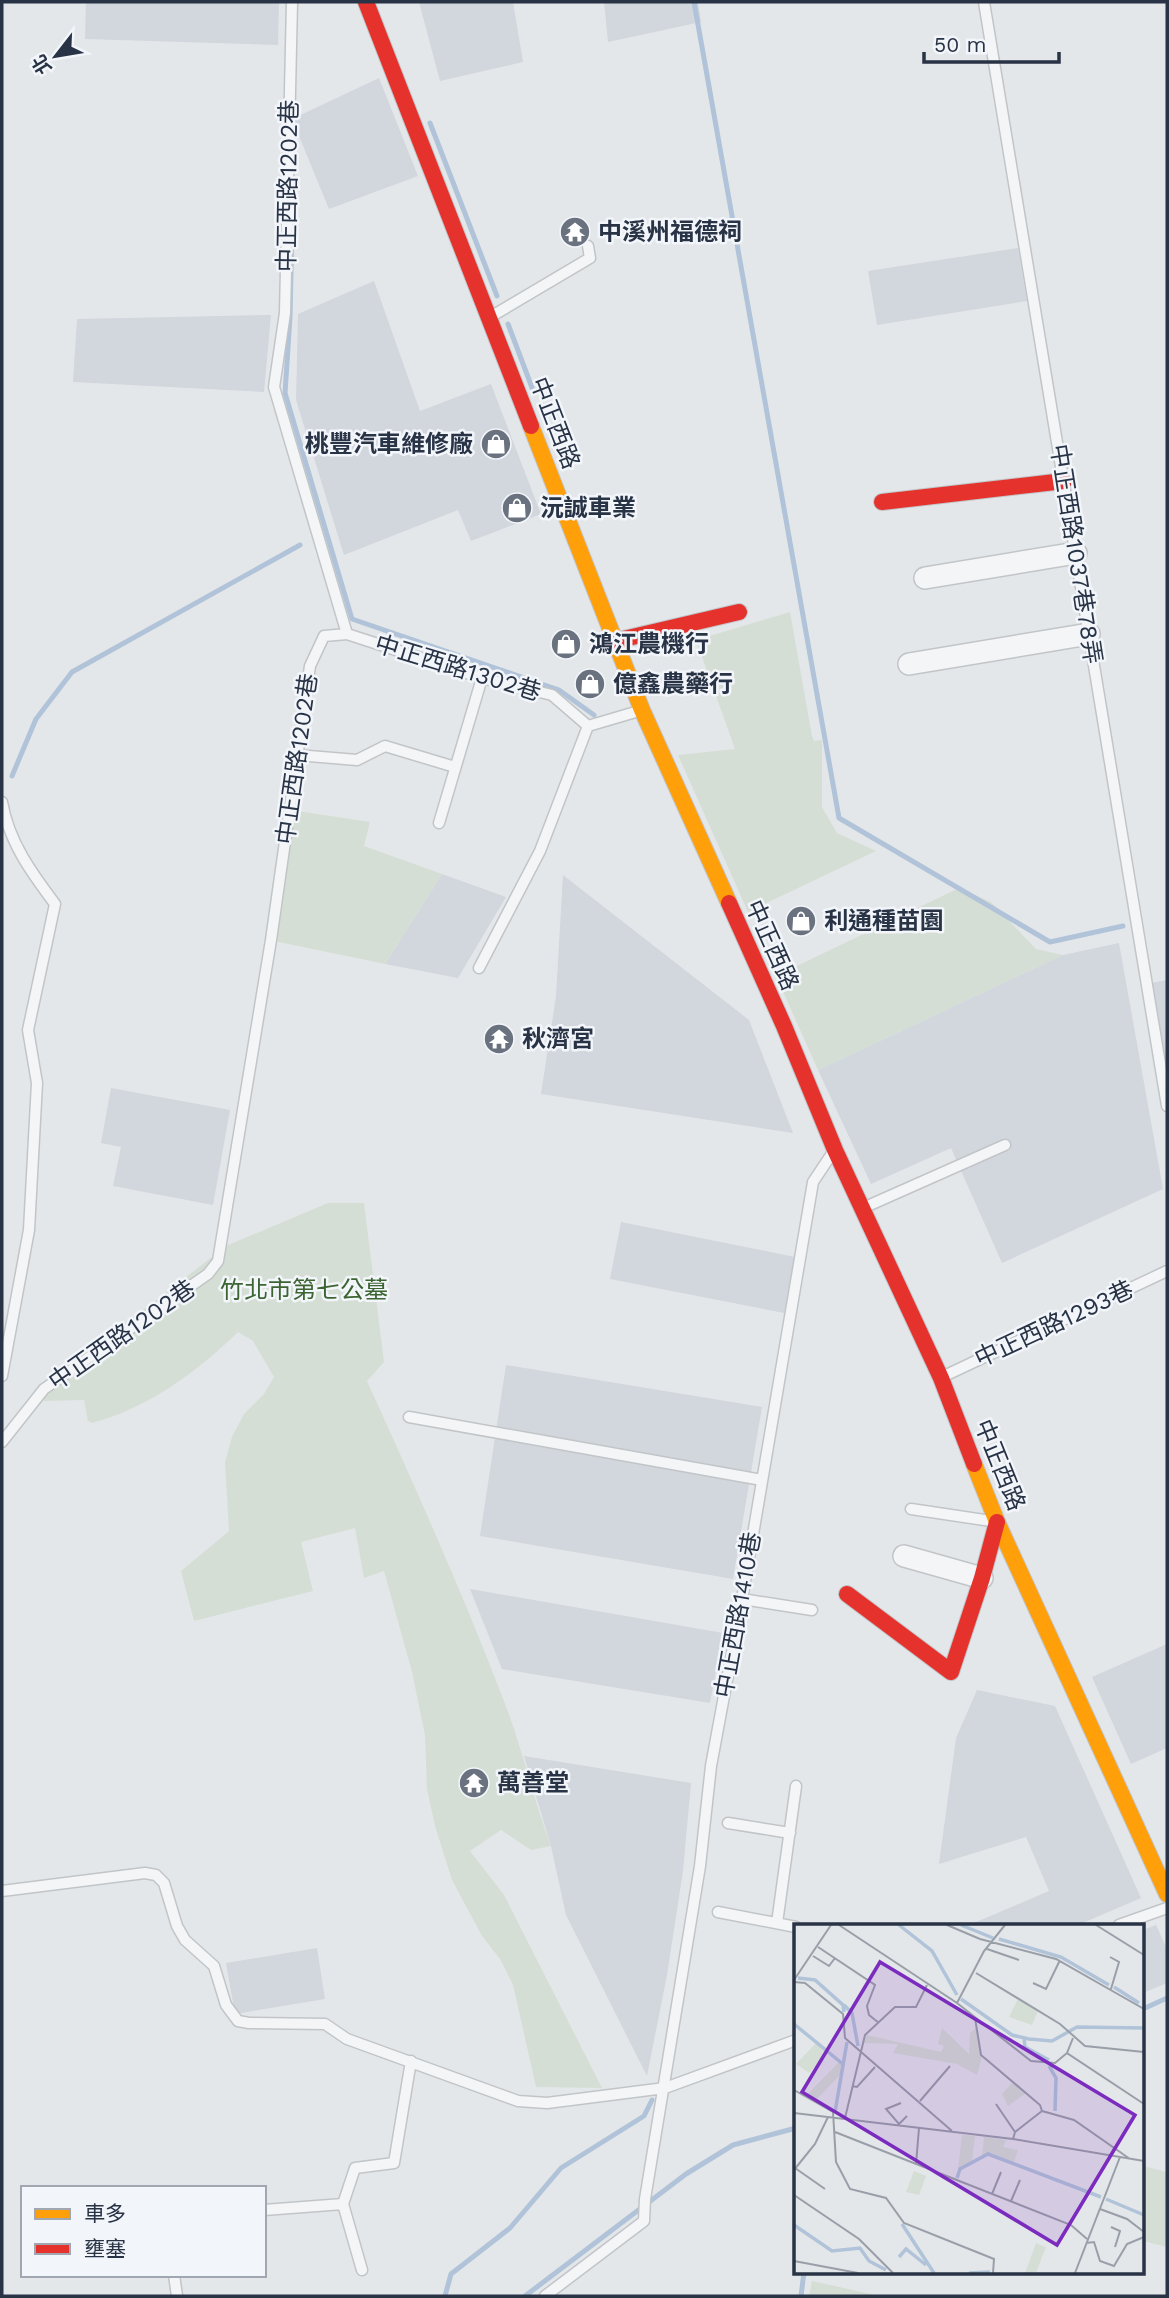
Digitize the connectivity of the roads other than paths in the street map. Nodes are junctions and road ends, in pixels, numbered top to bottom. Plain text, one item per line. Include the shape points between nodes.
1 (292, 2) edge
2 (366, 2) edge
3 (984, 2) edge
4 (588, 246) dead end
5 (489, 318) junction
6 (1064, 481) junction
7 (882, 502) dead end
8 (1076, 553) junction
9 (925, 578) dead end
10 (738, 612) dead end
11 (346, 634) junction
12 (1089, 635) junction
13 (615, 641) junction
14 (909, 664) dead end
15 (482, 678) junction
16 (642, 710) junction
17 (588, 726) junction
18 (297, 755) junction
19 (455, 767) junction
20 (2, 802) edge
21 (439, 823) dead end
22 (480, 968) dead end
23 (1167, 1106) edge
24 (1005, 1145) dead end
25 (835, 1150) junction
26 (863, 1208) junction
27 (1167, 1271) edge
28 (2, 1376) edge
29 (940, 1378) junction
30 (409, 1417) dead end
31 (2, 1442) edge
32 (762, 1480) junction
33 (911, 1509) dead end
34 (998, 1522) junction
35 (904, 1556) dead end
36 (982, 1578) junction
37 (847, 1594) dead end
38 (742, 1599) junction
39 (812, 1611) dead end
40 (796, 1786) dead end
41 (729, 1823) dead end
42 (790, 1833) junction
43 (2, 1891) edge
44 (1167, 1894) edge
45 (1167, 1908) edge
46 (718, 1912) dead end
47 (777, 1923) junction
48 (1122, 1924) edge
49 (794, 1927) edge
50 (794, 2041) edge
51 (411, 2061) junction
52 (665, 2088) junction
53 (343, 2204) junction
54 (266, 2210) edge
55 (362, 2270) dead end
56 (174, 2277) edge
57 (177, 2296) edge
58 (545, 2296) edge

1 - 11 lane, 中正西路1202巷 via 285,313 274,387
2 - 5 main road, 中正西路
3 - 6 lane, 中正西路1037巷78弄
4 - 5 lane via 590,258
5 - 13 main road, 中正西路
6 - 7 main road
6 - 8 lane, 中正西路1037巷78弄
8 - 9 street
8 - 12 lane, 中正西路1037巷78弄
10 - 13 main road
11 - 15 lane, 中正西路1302巷
11 - 18 lane, 中正西路1202巷 via 324,636 310,666
12 - 14 street
12 - 23 lane, 中正西路1037巷78弄
13 - 16 main road, 中正西路
15 - 17 lane, 中正西路1302巷 via 552,695
15 - 19 lane
16 - 17 lane
16 - 25 main road, 中正西路
17 - 22 lane via 540,851
18 - 19 lane via 357,760 385,746
18 - 31 lane, 中正西路1202巷 via 218,1261 208,1274 44,1389
19 - 21 lane
20 - 28 lane via 15,845 55,904 28,1030 37,1083 29,1230
24 - 26 lane
25 - 26 main road, 中正西路
25 - 32 lane, 中正西路1410巷 via 813,1182
26 - 29 main road, 中正西路
27 - 29 lane, 中正西路1293巷
29 - 34 main road, 中正西路
30 - 32 lane
32 - 38 lane, 中正西路1410巷
33 - 34 lane
34 - 36 main road
34 - 44 main road, 中正西路
35 - 36 street
36 - 37 main road via 951,1672
38 - 39 lane
38 - 52 lane, 中正西路1410巷 via 711,1766
40 - 42 lane
41 - 42 lane
42 - 47 lane
43 - 51 lane via 156,1875 164,1883 185,1941 214,1966 226,2005 237,2021 325,2024 347,2039
45 - 48 lane
46 - 47 lane
47 - 49 lane
50 - 52 lane
51 - 52 lane via 518,2101 547,2103
51 - 53 lane via 394,2162 355,2168
52 - 58 lane, 中正西路1410巷 via 644,2221
53 - 54 lane
53 - 55 lane
56 - 57 lane

